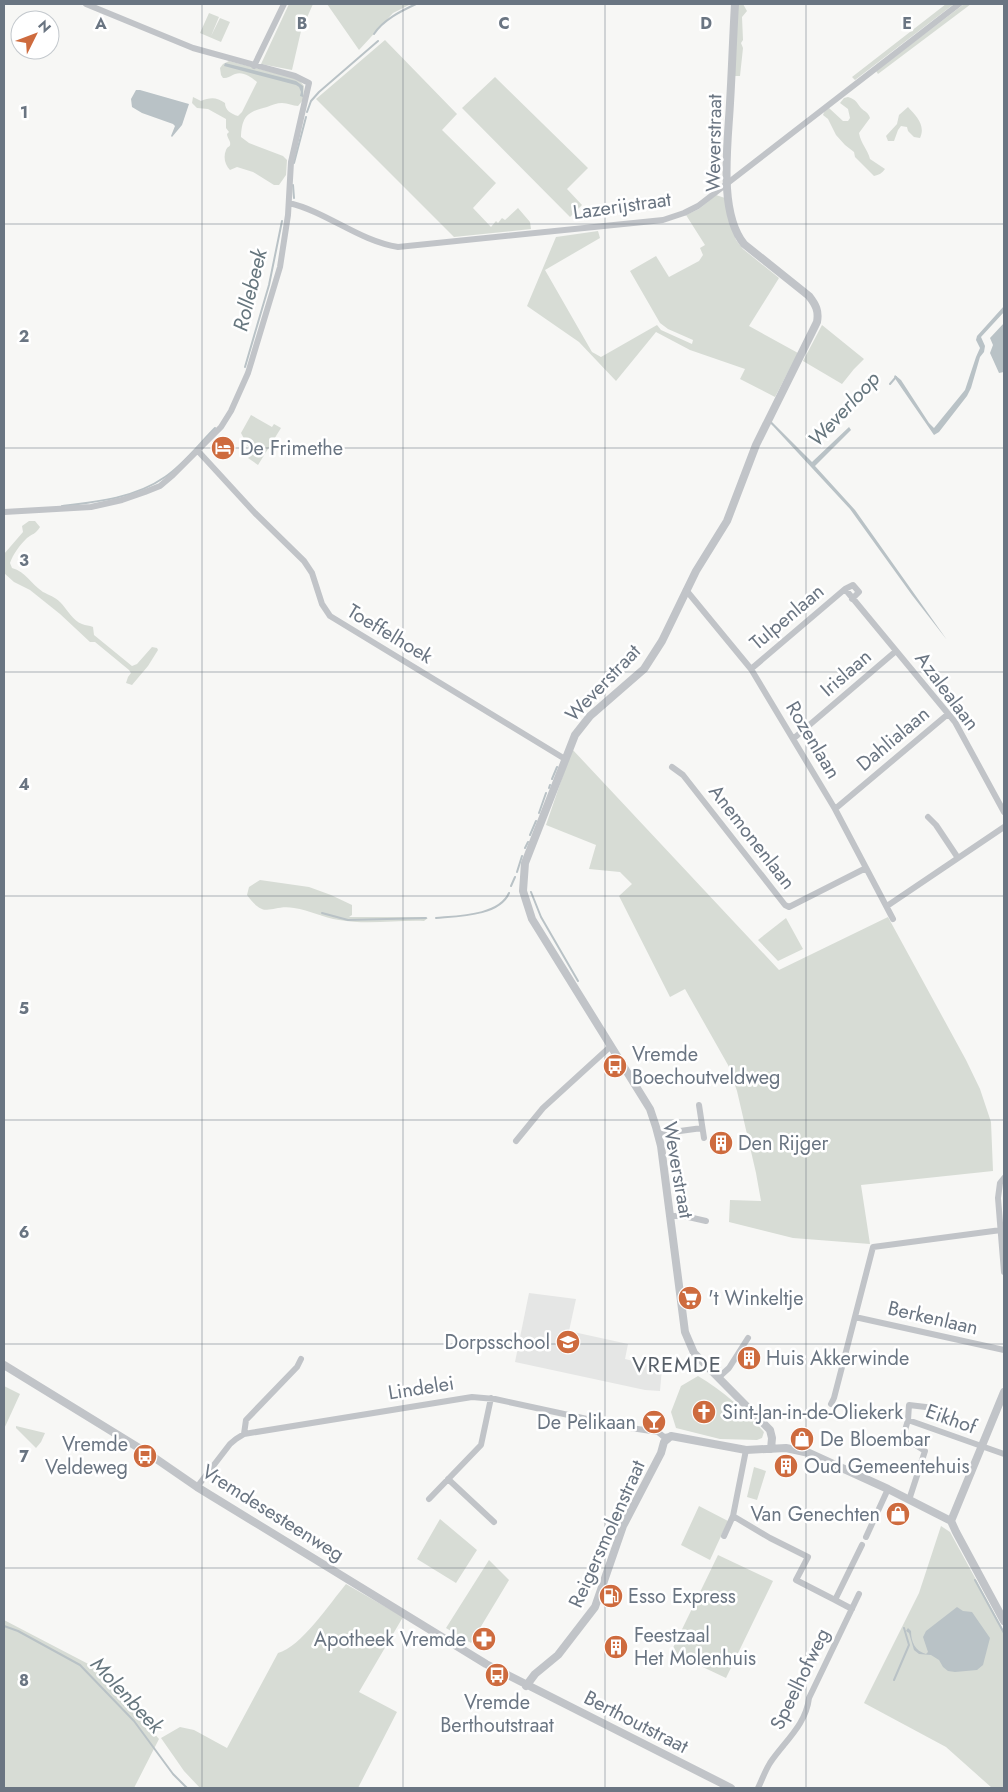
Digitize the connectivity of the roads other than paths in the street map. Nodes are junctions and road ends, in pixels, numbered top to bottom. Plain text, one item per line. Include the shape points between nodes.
1 (86, 4) edge
2 (284, 4) edge
3 (735, 4) edge
4 (959, 4) edge
5 (254, 66) junction
6 (726, 184) junction
7 (289, 203) junction
8 (198, 451) junction
9 (4, 512) edge
10 (844, 589) joint
11 (686, 590) junction
12 (896, 651) junction
13 (751, 669) junction
14 (948, 714) junction
15 (794, 739) junction
16 (565, 759) junction
17 (672, 766) dead end
18 (835, 809) junction
19 (1004, 812) edge
20 (928, 817) dead end
21 (1004, 827) edge
22 (958, 858) junction
23 (866, 868) junction
24 (887, 906) junction
25 (893, 919) dead end
26 (611, 1046) junction
27 (699, 1105) dead end
28 (702, 1128) junction
29 (658, 1134) junction
30 (704, 1138) dead end
31 (516, 1141) dead end
32 (1004, 1178) edge
33 (670, 1216) junction
34 (706, 1222) dead end
35 (1001, 1230) junction
36 (1004, 1272) edge
37 (856, 1317) junction
38 (748, 1338) dead end
39 (1004, 1350) edge
40 (301, 1359) dead end
41 (4, 1366) edge
42 (718, 1378) junction
43 (1004, 1392) edge
44 (491, 1398) junction
45 (831, 1404) dead end
46 (934, 1408) dead end
47 (908, 1420) junction
48 (244, 1434) junction
49 (672, 1436) junction
50 (982, 1448) junction
51 (771, 1449) junction
52 (746, 1450) junction
53 (1004, 1454) edge
54 (448, 1479) junction
55 (197, 1486) junction
56 (888, 1490) junction
57 (429, 1500) dead end
58 (909, 1500) junction
59 (733, 1516) junction
60 (951, 1521) junction
61 (494, 1522) dead end
62 (724, 1536) dead end
63 (866, 1537) dead end
64 (862, 1545) dead end
65 (859, 1594) dead end
66 (835, 1600) junction
67 (852, 1609) junction
68 (1004, 1621) edge
69 (526, 1686) junction
70 (732, 1788) edge
71 (758, 1788) edge

1 - 5 street via 192,48
2 - 5 street
3 - 6 street, Weverstraat
4 - 6 street, Lazerijstraat
5 - 7 street via 295,76 309,83 291,162
6 - 7 street, Lazerijstraat via 698,206 662,220 398,247 380,243 317,212
6 - 11 street, Weverstraat via 737,236 809,296 818,315 815,329 756,445 727,520
7 - 8 street via 280,267 248,372 221,428
8 - 9 street via 160,486 122,500 91,507
8 - 16 street, Toeffelhoek via 304,561 330,616
10 - 12 street, Azalealaan via 853,585 859,592 852,599
10 - 13 street, Tulpenlaan
11 - 13 street, Rozenlaan
11 - 16 street, Weverstraat via 662,642 644,669 582,724
12 - 14 street, Azalealaan
12 - 15 street, Irislaan
13 - 15 street, Rozenlaan
14 - 18 street, Dahlialaan
14 - 19 street, Azalealaan
15 - 18 street, Rozenlaan
16 - 26 street, Weverstraat via 525,863 523,891 532,919
17 - 23 street, Anemonenlaan via 785,905 789,907
18 - 23 street, Rozenlaan
20 - 22 street
21 - 22 street
22 - 24 street
23 - 24 street, Rozenlaan
24 - 25 street, Rozenlaan
26 - 29 street, Weverstraat via 650,1109
26 - 31 street via 543,1108
27 - 28 street
28 - 29 street
28 - 30 street
29 - 33 street, Weverstraat
32 - 35 street via 998,1198
33 - 34 street
33 - 42 street, Weverstraat via 685,1332 694,1353
35 - 36 street
35 - 37 street via 873,1247
37 - 39 street, Berkenlaan
37 - 45 street
38 - 42 street via 729,1368
40 - 48 street via 246,1420
41 - 55 street, Vremdesesteenweg
42 - 51 street via 770,1430
43 - 50 street
44 - 48 street, Lindelei via 472,1397
44 - 49 street, Lindelei via 658,1432 664,1437
44 - 54 street via 481,1445
46 - 47 street, Eikhof via 909,1405
47 - 50 street, Eikhof
47 - 58 street, Eikhof via 903,1437 925,1450
48 - 55 street via 230,1444
49 - 52 street
49 - 69 street, Reigersmolenstraat via 664,1442 624,1526 595,1607 558,1655
50 - 53 street, Eikhof
50 - 60 street
51 - 52 street
51 - 56 street via 786,1448 809,1453
52 - 59 street
54 - 57 street
54 - 61 street
55 - 69 street, Vremdesesteenweg
56 - 58 street
56 - 63 street
58 - 60 street
59 - 62 street
59 - 66 street via 808,1557 796,1580
60 - 68 street
64 - 66 street
65 - 67 street, Speelhofweg
66 - 67 street
67 - 71 street, Speelhofweg via 798,1727 770,1763
69 - 70 street, Berthoutstraat

